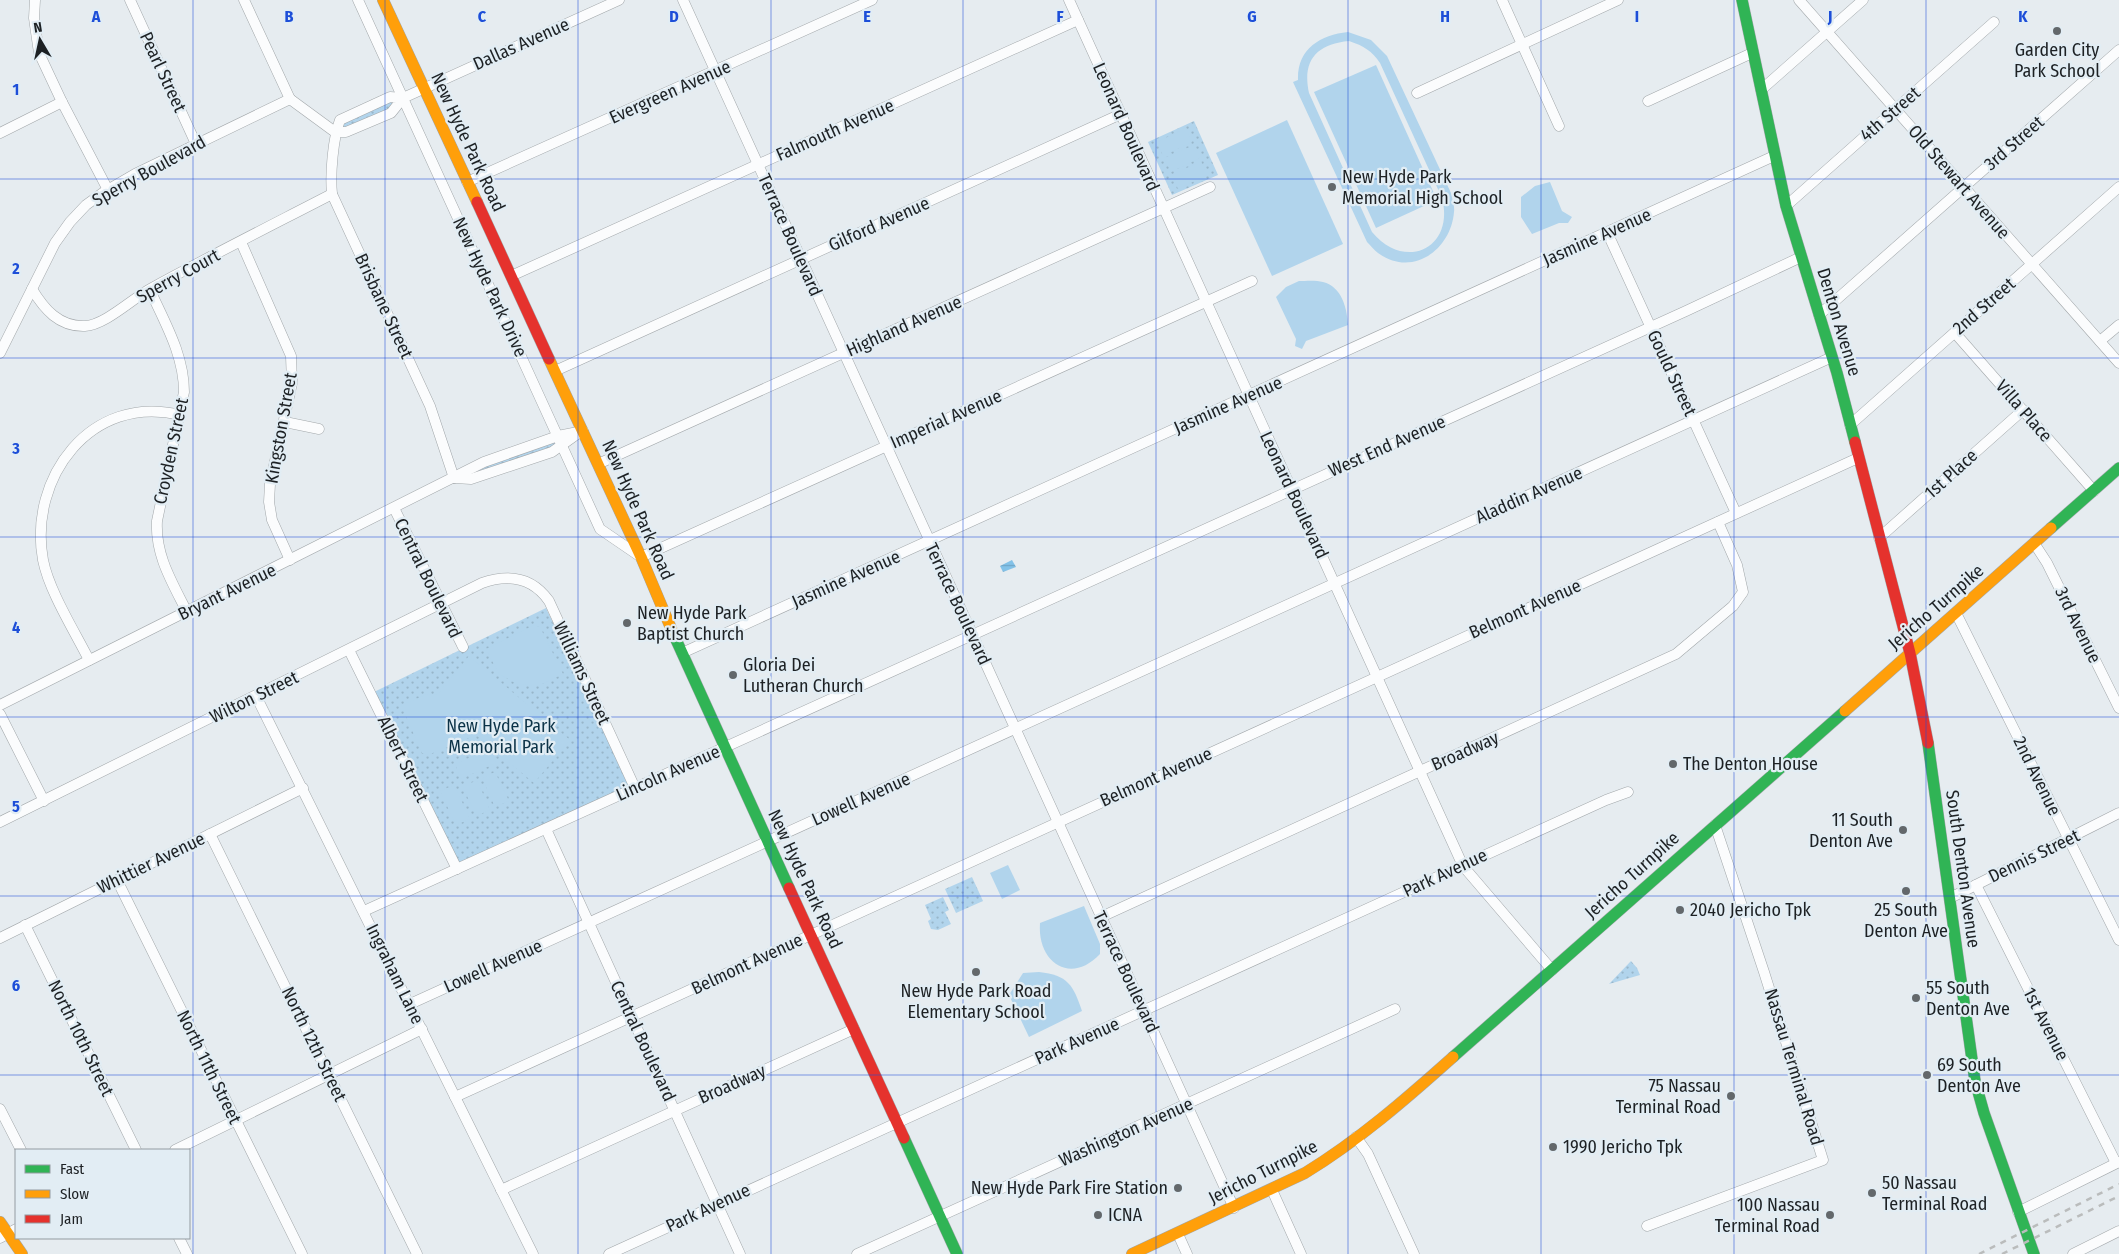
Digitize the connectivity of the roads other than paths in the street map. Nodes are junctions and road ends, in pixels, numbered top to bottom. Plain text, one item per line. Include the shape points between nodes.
1 (35, 0) edge
2 (130, 0) edge
3 (244, 0) edge
4 (358, 0) edge
5 (383, 0) edge
6 (619, 0) edge
7 (683, 0) edge
8 (872, 0) edge
9 (1069, 0) edge
10 (1502, 0) edge
11 (1618, 0) edge
12 (1742, 0) edge
13 (1799, 0) edge
14 (1863, 0) edge
15 (1078, 20) junction
16 (1994, 22) dead end
17 (1827, 32) junction
18 (1522, 44) junction
19 (2119, 50) edge
20 (1752, 52) junction
21 (716, 71) junction
22 (423, 88) junction
23 (1761, 90) junction
24 (1417, 93) dead end
25 (403, 98) junction
26 (290, 100) junction
27 (1648, 101) dead end
28 (62, 102) junction
29 (1895, 110) junction
30 (1121, 114) junction
31 (1559, 126) dead end
32 (335, 132) junction
33 (0, 133) edge
34 (196, 144) junction
35 (1774, 156) junction
36 (758, 165) junction
37 (467, 182) junction
38 (1210, 187) dead end
39 (1964, 187) junction
40 (2119, 188) edge
41 (108, 190) junction
42 (332, 194) junction
43 (1786, 206) junction
44 (1164, 208) junction
45 (1608, 232) junction
46 (241, 242) junction
47 (1801, 257) junction
48 (801, 259) junction
49 (2032, 264) junction
50 (511, 276) junction
51 (1252, 281) dead end
52 (32, 289) junction
53 (150, 290) junction
54 (1206, 302) junction
55 (1819, 315) junction
56 (2119, 325) edge
57 (1650, 326) junction
58 (1955, 332) junction
59 (2100, 341) junction
60 (0, 353) edge
61 (844, 353) junction
62 (1832, 357) junction
63 (2119, 363) edge
64 (555, 371) junction
65 (1249, 396) junction
66 (2023, 410) junction
67 (180, 415) junction
68 (1693, 420) junction
69 (285, 422) junction
70 (1850, 425) junction
71 (318, 430) dead end
72 (583, 431) junction
73 (558, 436) junction
74 (563, 446) junction
75 (886, 446) junction
76 (1858, 458) junction
77 (598, 464) junction
78 (2119, 468) edge
79 (454, 478) junction
80 (1292, 489) junction
81 (2094, 490) junction
82 (394, 508) junction
83 (1736, 513) junction
84 (1718, 522) junction
85 (1879, 538) junction
86 (930, 541) junction
87 (2034, 543) junction
88 (641, 557) junction
89 (290, 560) junction
90 (509, 578) joint
91 (1334, 583) junction
92 (441, 604) junction
93 (187, 612) junction
94 (1956, 613) junction
95 (1258, 618) joint
96 (972, 635) junction
97 (462, 648) dead end
98 (349, 650) junction
99 (1910, 652) junction
100 (682, 653) junction
101 (89, 660) junction
102 (1377, 677) junction
103 (256, 696) junction
104 (0, 705) edge
105 (2119, 708) edge
106 (0, 714) edge
107 (1015, 729) junction
108 (725, 747) junction
109 (1420, 771) junction
110 (302, 788) junction
111 (635, 788) junction
112 (1628, 792) dead end
113 (44, 801) junction
114 (2119, 814) edge
115 (0, 822) edge
116 (1058, 822) junction
117 (1715, 825) junction
118 (546, 829) junction
119 (210, 834) junction
120 (2068, 839) junction
121 (768, 841) junction
122 (1463, 866) junction
123 (457, 869) junction
124 (117, 880) junction
125 (1976, 884) junction
126 (1950, 898) junction
127 (364, 912) junction
128 (1101, 917) junction
129 (588, 923) junction
130 (25, 925) junction
131 (811, 935) junction
132 (0, 938) edge
133 (2119, 940) edge
134 (1552, 970) junction
135 (410, 1004) junction
136 (1395, 1009) dead end
137 (1144, 1010) junction
138 (631, 1016) junction
139 (422, 1028) junction
140 (854, 1029) junction
141 (329, 1074) junction
142 (455, 1097) junction
143 (1186, 1104) junction
144 (0, 1108) edge
145 (674, 1110) junction
146 (236, 1120) junction
147 (896, 1123) junction
148 (1356, 1138) junction
149 (20, 1149) edge
150 (136, 1149) edge
151 (177, 1149) edge
152 (2117, 1163) edge
153 (501, 1190) junction
154 (1272, 1190) junction
155 (717, 1204) junction
156 (1234, 1208) junction
157 (2018, 1212) junction
158 (939, 1216) junction
159 (0, 1222) edge
160 (1647, 1226) dead end
161 (2119, 1231) edge
162 (8, 1234) edge
163 (1178, 1234) junction
164 (180, 1239) edge
165 (22, 1254) edge
166 (187, 1254) edge
167 (302, 1254) edge
168 (417, 1254) edge
169 (532, 1254) edge
170 (609, 1254) edge
171 (740, 1254) edge
172 (857, 1254) edge
173 (957, 1254) edge
174 (1132, 1254) edge
175 (1187, 1254) edge
176 (1301, 1254) edge
177 (1414, 1254) edge
178 (2034, 1254) edge
179 (2073, 1254) edge

1 - 28 street via 39,53
2 - 34 street, Pearl Street
3 - 26 street
4 - 25 street, New Hyde Park Drive
5 - 22 main road, New Hyde Park Road
6 - 22 street, Dallas Avenue
7 - 21 street, Terrace Boulevard
8 - 21 street, Evergreen Avenue
9 - 15 street, Leonard Boulevard
10 - 18 street
11 - 18 street
12 - 20 main road, Denton Avenue
13 - 17 street, Old Stewart Avenue
14 - 17 street
15 - 30 street, Leonard Boulevard
15 - 36 street, Falmouth Avenue
16 - 29 street, 4th Street
17 - 23 street
17 - 29 street, Old Stewart Avenue
18 - 24 street
18 - 31 street
19 - 39 street, 3rd Street
20 - 23 main road, Denton Avenue
20 - 27 street
21 - 36 street, Terrace Boulevard
21 - 37 street, Evergreen Avenue
22 - 25 street
22 - 37 main road, New Hyde Park Road
23 - 35 main road, Denton Avenue
25 - 32 street via 391,113 346,132
25 - 32 street via 390,97 340,120
25 - 73 street, New Hyde Park Drive
26 - 32 street
26 - 34 street, Sperry Boulevard
28 - 33 street
28 - 41 street
29 - 39 street, Old Stewart Avenue
29 - 43 street, 4th Street
30 - 44 street, Leonard Boulevard
30 - 48 street, Gilford Avenue
32 - 42 street, Brisbane Street
34 - 41 street, Sperry Boulevard
35 - 43 main road, Denton Avenue
35 - 45 street, Jasmine Avenue
36 - 48 street, Terrace Boulevard
36 - 50 street, Falmouth Avenue
37 - 50 main road, New Hyde Park Road
38 - 44 street, Highland Avenue
39 - 49 street, Old Stewart Avenue
39 - 55 street, 3rd Street
40 - 49 street, 2nd Street
41 - 52 street, Sperry Boulevard via 70,222 55,243
42 - 46 street, Sperry Court
42 - 79 street, Brisbane Street via 430,406
43 - 47 main road, Denton Avenue
44 - 54 street, Leonard Boulevard
44 - 61 street, Highland Avenue
45 - 57 street, Gould Street
45 - 65 street, Jasmine Avenue
46 - 53 street, Sperry Court
46 - 69 street, Kingston Street via 292,356 292,383
47 - 55 main road, Denton Avenue
47 - 57 street, West End Avenue
48 - 61 street, Terrace Boulevard
48 - 64 street, Gilford Avenue
49 - 58 street, 2nd Street
49 - 59 street, Old Stewart Avenue
50 - 64 main road, New Hyde Park Road
51 - 54 street, Imperial Avenue
52 - 53 street, Sperry Court via 50,314 63,322 85,326 102,320
52 - 60 street, Sperry Boulevard
53 - 67 street, Croyden Street via 182,366 184,392
54 - 65 street, Leonard Boulevard
54 - 75 street, Imperial Avenue
55 - 62 main road, Denton Avenue
56 - 59 street
57 - 68 street, Gould Street
57 - 80 street, West End Avenue
58 - 66 street, Villa Place
58 - 70 street, 2nd Street
59 - 63 street, Old Stewart Avenue
61 - 75 street, Terrace Boulevard
61 - 77 street, Highland Avenue
62 - 68 street, Aladdin Avenue
62 - 70 main road, Denton Avenue
64 - 72 main road, New Hyde Park Road
65 - 80 street, Leonard Boulevard
65 - 86 street, Jasmine Avenue
66 - 81 street, Villa Place
66 - 85 street, 1st Place
67 - 93 street, Croyden Street via 156,521 156,536 161,558
67 - 101 street via 164,411 134,412 99,426 64,459 46,493 40,522 44,563 52,587
68 - 83 street, Gould Street
68 - 91 street, Aladdin Avenue
69 - 71 street
69 - 89 street, Kingston Street via 270,484 269,502 272,520
70 - 76 main road, Denton Avenue
72 - 73 street, Bryant Avenue
72 - 74 street, Bryant Avenue
72 - 77 main road, New Hyde Park Road
73 - 74 street, New Hyde Park Drive
73 - 79 street, Bryant Avenue via 484,462
74 - 79 street, Bryant Avenue via 471,479
74 - 88 street, New Hyde Park Drive via 600,529
75 - 86 street, Terrace Boulevard
75 - 88 street, Imperial Avenue
76 - 83 street, Belmont Avenue
76 - 85 main road, Denton Avenue
77 - 88 main road, New Hyde Park Road
78 - 81 main road, Jericho Turnpike
79 - 82 street, Bryant Avenue
80 - 91 street, Leonard Boulevard
80 - 96 street, West End Avenue
81 - 87 main road, Jericho Turnpike
82 - 89 street, Bryant Avenue
82 - 92 street, Central Boulevard
83 - 84 street, Belmont Avenue
84 - 102 street, Belmont Avenue
84 - 109 street, Broadway via 1737,565 1743,592 1733,606 1692,642 1664,660
85 - 99 main road, Denton Avenue
86 - 96 street, Terrace Boulevard
86 - 100 street, Jasmine Avenue
87 - 94 main road, Jericho Turnpike
87 - 105 street, 3rd Avenue
88 - 100 main road, New Hyde Park Road
89 - 93 street, Bryant Avenue
90 - 92 street, Wilton Street via 482,583
90 - 111 street, Williams Street via 535,586 549,601
91 - 95 street, Aladdin Avenue
91 - 102 street, Leonard Boulevard
92 - 97 street, Central Boulevard
92 - 98 street, Wilton Street
93 - 101 street, Bryant Avenue
94 - 99 main road, Jericho Turnpike
94 - 120 street, 2nd Avenue
95 - 107 street, Lowell Avenue
96 - 107 street, Terrace Boulevard
96 - 108 street, Lincoln Avenue
98 - 103 street, Wilton Street
98 - 123 street, Albert Street
99 - 117 main road, Jericho Turnpike
99 - 126 main road, South Denton Avenue via 1928,743
100 - 108 main road, New Hyde Park Road
101 - 104 street, Bryant Avenue
102 - 109 street, Leonard Boulevard
102 - 116 street, Belmont Avenue
103 - 110 street, Ingraham Lane
103 - 113 street, Wilton Street
106 - 113 street
107 - 116 street, Terrace Boulevard
107 - 121 street, Lowell Avenue
108 - 111 street, Lincoln Avenue
108 - 121 main road, New Hyde Park Road
109 - 122 street, Leonard Boulevard
109 - 128 street, Broadway
110 - 119 street, Whittier Avenue
110 - 127 street, Ingraham Lane
111 - 118 street, Lincoln Avenue
112 - 122 street, Park Avenue
113 - 115 street, Wilton Street
114 - 120 street, Dennis Street
116 - 128 street, Terrace Boulevard
116 - 131 street, Belmont Avenue
117 - 134 main road, Jericho Turnpike
117 - 160 street, Nassau Terminal Road via 1823,1160
118 - 123 street, Lincoln Avenue
118 - 129 street, Central Boulevard
119 - 124 street, Whittier Avenue
119 - 141 street, North 12th Street
120 - 125 street, Dennis Street
120 - 133 street, 2nd Avenue
121 - 129 street, Lowell Avenue
121 - 131 main road, New Hyde Park Road
122 - 134 street, Leonard Boulevard
122 - 137 street, Park Avenue
123 - 127 street, Lincoln Avenue
124 - 130 street, Whittier Avenue
124 - 146 street, North 11th Street
125 - 126 street, Dennis Street
125 - 152 street, 1st Avenue
126 - 157 main road, South Denton Avenue via 1978,1091
127 - 135 street, Ingraham Lane
128 - 137 street, Terrace Boulevard
129 - 135 street, Lowell Avenue
129 - 138 street, Central Boulevard
130 - 132 street, Whittier Avenue
130 - 150 street, North 10th Street
131 - 138 street, Belmont Avenue
131 - 140 main road, New Hyde Park Road
134 - 148 main road, Jericho Turnpike
135 - 139 street, Ingraham Lane
136 - 143 street, Washington Avenue
137 - 143 street, Terrace Boulevard
137 - 147 street, Park Avenue
138 - 142 street, Belmont Avenue
138 - 145 street, Central Boulevard
139 - 141 street
139 - 142 street, Ingraham Lane
140 - 145 street, Broadway
140 - 147 main road, New Hyde Park Road
141 - 146 street
141 - 168 street, North 12th Street
142 - 153 street, Ingraham Lane
143 - 156 street, Terrace Boulevard
143 - 158 street, Washington Avenue
144 - 149 street
145 - 153 street, Broadway
145 - 155 street, Central Boulevard
146 - 151 street
146 - 167 street, North 11th Street
147 - 155 street, Park Avenue
147 - 158 main road, New Hyde Park Road
148 - 154 main road, Jericho Turnpike via 1316,1167
148 - 177 street via 1368,1154
152 - 157 street
153 - 169 street, Ingraham Lane
154 - 156 main road, Jericho Turnpike
154 - 176 street
155 - 170 street, Park Avenue
155 - 171 street, Central Boulevard
156 - 163 main road, Jericho Turnpike
157 - 178 main road, South Denton Avenue
158 - 172 street, Washington Avenue
158 - 173 main road, New Hyde Park Road
159 - 162 main road
161 - 179 street
162 - 165 main road
163 - 174 main road, Jericho Turnpike
163 - 175 street
164 - 166 street

